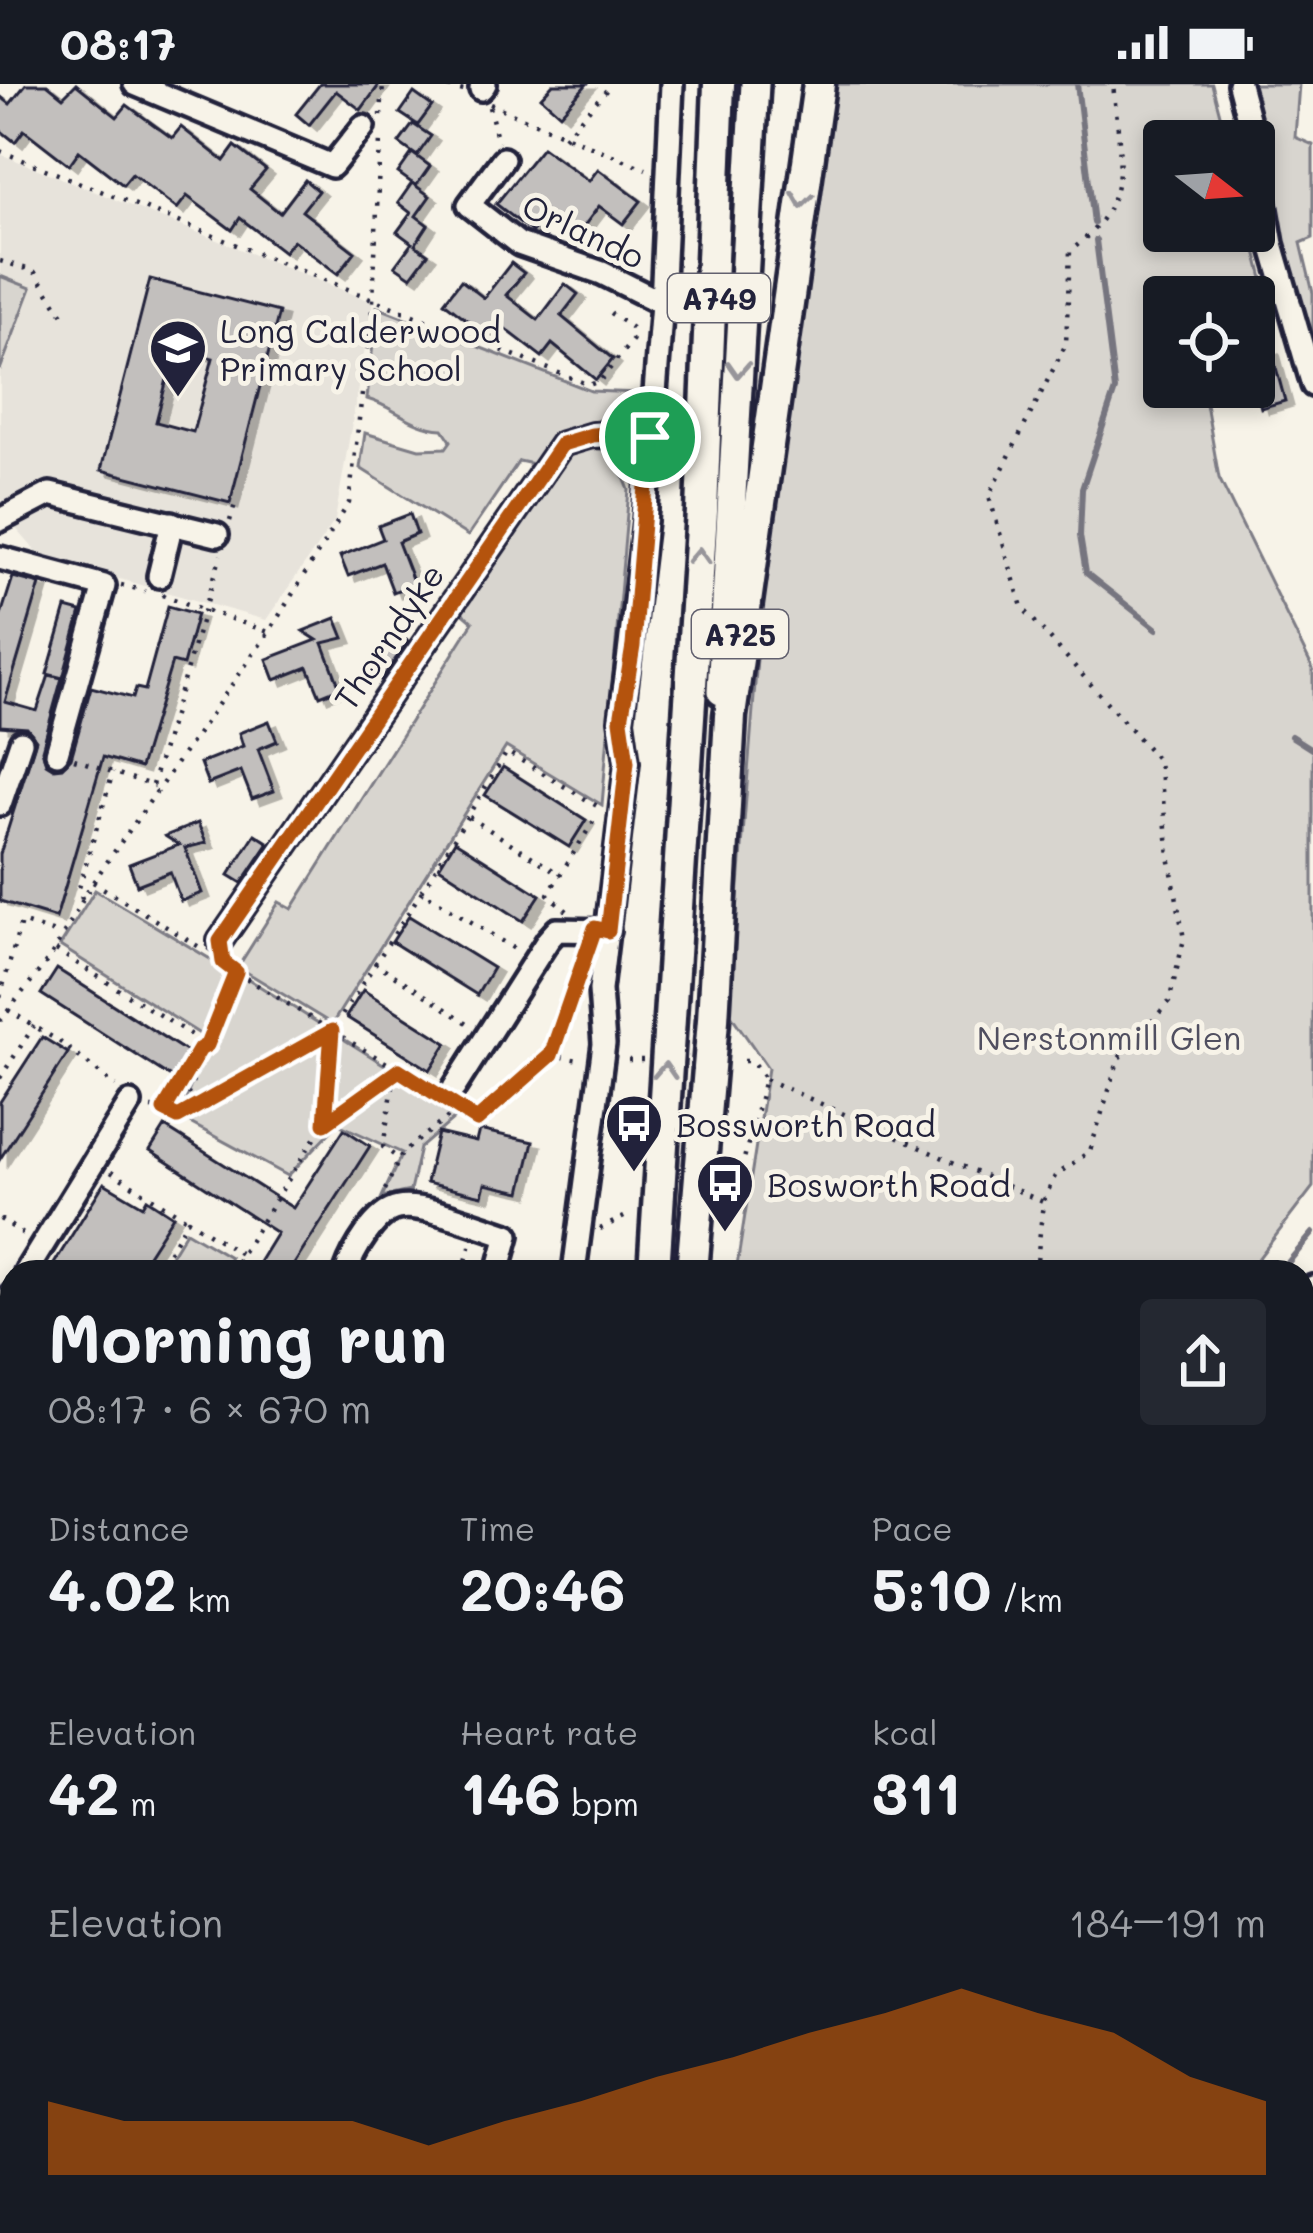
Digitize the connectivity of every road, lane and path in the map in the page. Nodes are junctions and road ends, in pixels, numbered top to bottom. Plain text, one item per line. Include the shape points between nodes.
1 (135, 84) edge
2 (383, 84) edge
3 (437, 84) edge
4 (612, 84) edge
5 (672, 84) edge
6 (719, 84) edge
7 (733, 84) edge
8 (755, 84) edge
9 (819, 84) edge
10 (1113, 84) edge
11 (1239, 84) edge
12 (483, 86) edge
13 (1248, 120) edge
14 (362, 127) dead end
15 (564, 137) junction
16 (0, 151) edge
17 (502, 159) joint
18 (668, 177) junction
19 (1274, 252) edge
20 (0, 261) edge
21 (373, 302) junction
22 (662, 303) junction
23 (610, 313) dead end
24 (66, 319) dead end
25 (638, 332) junction
26 (648, 342) dead end
27 (1313, 385) edge
28 (650, 437) junction
29 (702, 511) junction
30 (0, 520) edge
31 (172, 523) junction
32 (218, 535) dead end
33 (0, 558) edge
34 (159, 577) dead end
35 (104, 586) junction
36 (206, 609) junction
37 (269, 632) junction
38 (21, 742) dead end
39 (57, 753) joint
40 (113, 772) junction
41 (156, 786) junction
42 (0, 804) edge
43 (610, 810) junction
44 (468, 817) junction
45 (561, 874) junction
46 (93, 882) junction
47 (422, 891) junction
48 (83, 901) junction
49 (596, 929) junction
50 (63, 936) junction
51 (212, 946) junction
52 (55, 949) junction
53 (374, 962) junction
54 (536, 962) junction
55 (236, 972) junction
56 (0, 997) edge
57 (3, 1015) edge
58 (34, 1026) junction
59 (332, 1031) junction
60 (487, 1036) junction
61 (207, 1045) junction
62 (551, 1055) junction
63 (579, 1060) dead end
64 (628, 1060) dead end
65 (651, 1060) dead end
66 (740, 1061) dead end
67 (397, 1072) junction
68 (0, 1078) edge
69 (765, 1079) junction
70 (457, 1098) junction
71 (132, 1101) junction
72 (164, 1110) junction
73 (178, 1117) junction
74 (325, 1123) junction
75 (399, 1159) junction
76 (94, 1162) junction
77 (697, 1187) junction
78 (658, 1200) junction
79 (1043, 1202) junction
80 (382, 1216) junction
81 (0, 1219) edge
82 (188, 1220) junction
83 (475, 1226) junction
84 (581, 1235) junction
85 (42, 1246) junction
86 (241, 1254) junction
87 (693, 1258) edge
88 (33, 1260) edge
89 (163, 1260) edge
90 (237, 1260) edge
91 (349, 1260) edge
92 (467, 1260) edge
93 (501, 1260) edge
94 (576, 1260) edge
95 (655, 1260) edge
96 (1037, 1260) edge

1 - 14 street via 332,166
2 - 21 path
3 - 12 path via 458,92
4 - 15 path
5 - 18 street
6 - 29 highway, A725
7 - 29 main road, A749
8 -> 77 main road, A749
9 -> 77 highway, A725 via 730,716
10 - 79 path via 1122,174 1098,230 1070,251 1066,344 989,496 1022,607 1159,760 1184,939 1169,1002 1119,1058 1090,1151 1055,1176
11 - 13 street
15 - 17 path via 488,103
15 - 18 path
16 - 21 path
17 - 22 street, Orlando via 469,205 519,244
18 - 22 street
19 - 27 street
20 - 24 path via 34,271
21 - 25 path via 589,386
21 - 37 path via 349,503
22 - 28 street
23 - 25 path
25 - 26 path
28 - 43 street via 621,720 627,762
28 - 51 street, Thorndyke via 592,435 562,444
78 -> 29 highway, A725
30 - 31 street via 50,494
31 - 32 street
31 - 34 street
33 - 35 street
35 - 36 path
35 - 39 street
36 - 37 path
36 - 41 path
37 - 41 path
38 - 42 street
39 - 40 path
40 - 41 path
40 - 48 path
41 - 46 path
43 - 44 path via 508,752
43 - 45 path
43 - 49 street
44 - 45 path
44 - 47 path
45 - 49 path via 548,894
46 - 48 path
46 - 51 path
47 - 53 path
47 - 54 path
48 - 50 path
49 - 54 street via 557,930
49 - 62 path
49 - 84 street via 604,1044
50 - 52 path
50 - 56 path via 21,922
51 - 55 path
52 - 57 path
52 - 61 path
53 - 59 path
53 - 60 path
54 - 60 street
55 - 59 path
55 - 61 path
57 - 58 path
58 - 68 path
58 - 71 path
59 - 67 path
59 - 73 path
59 - 74 path
60 - 70 street
61 - 72 path
61 - 73 path
62 - 63 path
62 - 70 path via 477,1120
64 - 65 path
66 - 69 path via 752,1061
67 - 70 path
67 - 74 path
67 - 75 path via 383,1147
69 - 79 path
69 - 87 path via 744,1159
70 - 75 path
71 - 72 path
71 - 76 street
72 - 73 path
74 - 86 path
75 - 80 path
76 - 82 path
76 - 85 street
77 - 87 highway, A725
78 - 84 path
78 - 95 highway, A725
79 - 96 path
80 - 83 street via 417,1209
80 - 91 street
81 - 85 path
82 - 86 path
82 - 89 path
83 - 92 path
83 - 93 street via 508,1235
84 - 94 street
85 - 88 street
86 - 90 path

